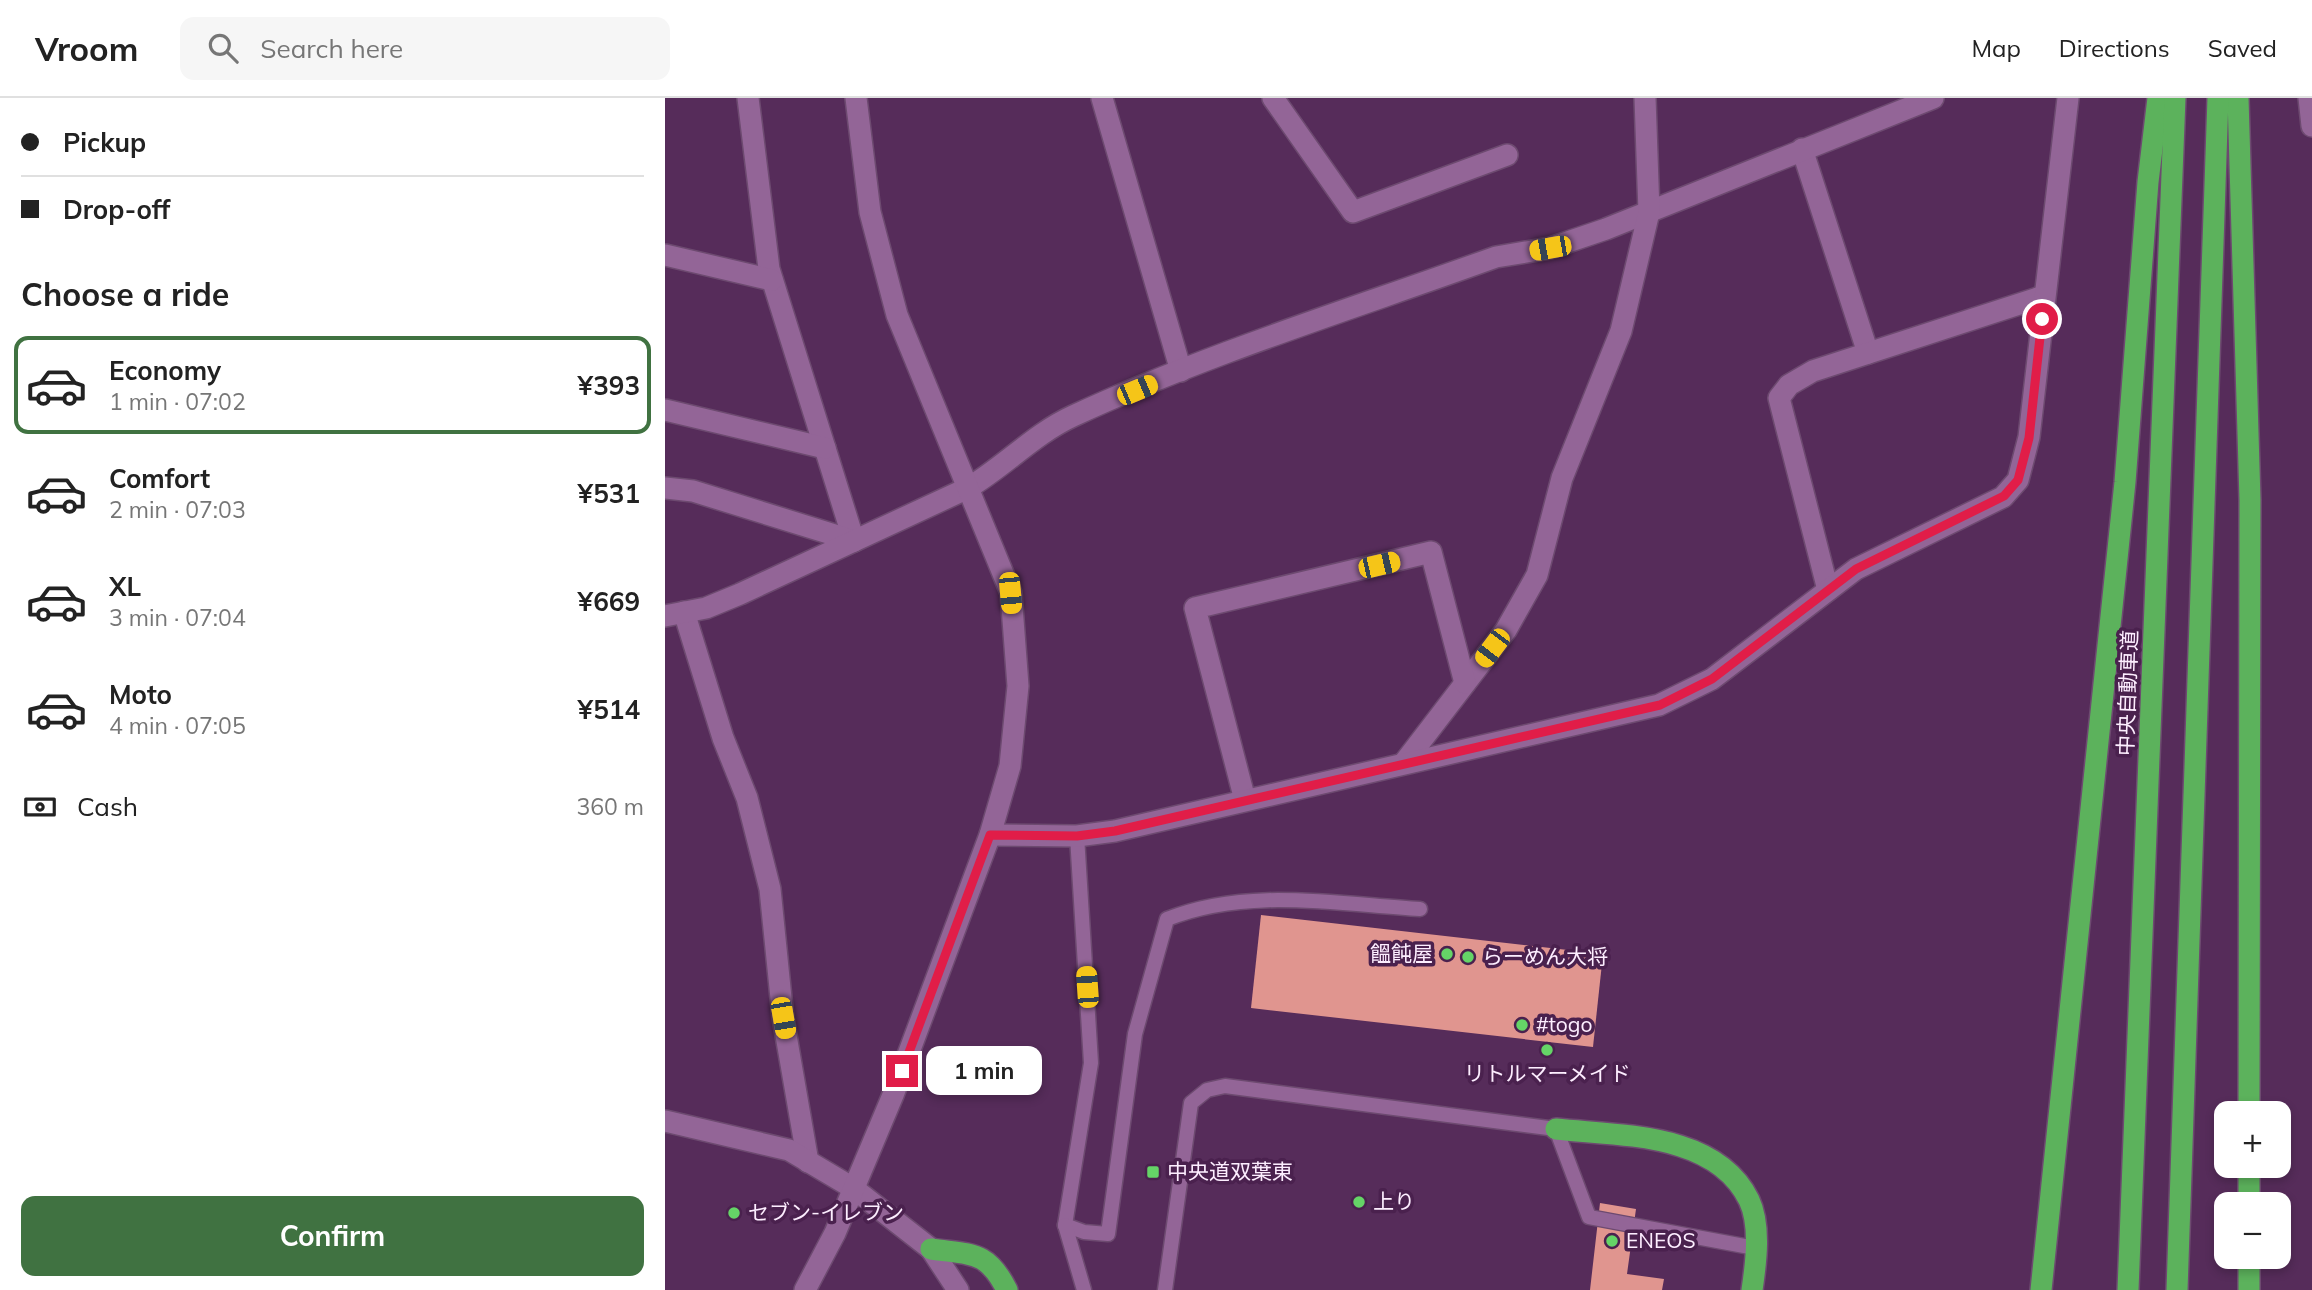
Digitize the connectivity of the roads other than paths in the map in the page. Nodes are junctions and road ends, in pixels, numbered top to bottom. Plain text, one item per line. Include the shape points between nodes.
1 (748, 98) edge
2 (856, 98) edge
3 (1102, 98) edge
4 (1273, 98) edge
5 (1645, 98) edge
6 (1933, 98) edge
7 (2068, 98) edge
8 (2158, 98) edge
9 (2175, 98) edge
10 (2218, 98) edge
11 (2238, 98) edge
12 (2309, 98) edge
13 (2312, 126) edge
14 (1802, 149) junction
15 (1507, 155) dead end
16 (1649, 212) junction
17 (665, 255) edge
18 (772, 280) junction
19 (2044, 296) junction
20 (1868, 353) junction
21 (1181, 371) junction
22 (665, 410) edge
23 (825, 448) junction
24 (665, 488) edge
25 (968, 488) junction
26 (854, 541) junction
27 (1828, 590) junction
28 (674, 614) edge
29 (1465, 683) junction
30 (1404, 762) junction
31 (1245, 800) junction
32 (990, 835) junction
33 (1077, 836) junction
34 (1420, 909) dead end
35 (2249, 1101) edge
36 (665, 1121) edge
37 (1556, 1129) junction
38 (808, 1162) junction
39 (853, 1188) junction
40 (1065, 1225) junction
41 (1755, 1248) junction
42 (932, 1249) junction
43 (2249, 1269) edge
44 (805, 1290) edge
45 (958, 1290) edge
46 (1007, 1290) edge
47 (1084, 1290) edge
48 (1165, 1290) edge
49 (1752, 1290) edge
50 (2041, 1290) edge
51 (2128, 1290) edge
52 (2176, 1290) edge
53 (2249, 1290) edge

1 - 18 street
2 - 25 street via 870,212 897,315
3 - 21 street
4 - 15 street via 1353,212
5 - 16 street
6 - 14 street
7 - 19 street
8 - 50 highway via 2125,482
9 - 51 highway, 中央自動車道
10 - 52 highway
11 - 35 highway via 2250,500
12 - 13 street
14 - 16 street
14 - 20 street
16 - 21 street via 1550,248 1496,257
16 - 29 street via 1621,331 1562,478 1537,575 1506,630
17 - 18 street
18 - 23 street
19 - 20 street
19 - 27 street via 2029,438 2018,480 2004,496 1856,569
20 - 27 street via 1813,371 1789,385 1779,398
21 - 25 street via 1071,417
22 - 23 street
23 - 26 street
24 - 26 street via 693,491
25 - 26 street
25 - 32 street via 1010,593 1018,686 1010,766
26 - 28 street via 706,608
27 - 30 street via 1712,679 1660,705
28 - 38 street via 747,798 770,889 783,1018
29 - 30 street
29 - 31 street via 1431,552 1195,608
30 - 31 street
31 - 33 street
32 - 33 street
32 - 39 street via 898,1083
33 - 40 lane via 1091,1063
34 - 40 lane via 1254,899 1190,909 1167,919 1135,1034 1108,1234
36 - 38 street via 789,1150
37 - 41 lane via 1589,1217
37 - 41 highway via 1644,1139 1707,1156 1749,1200
37 - 48 lane via 1225,1086 1207,1090 1191,1103
38 - 39 street
39 - 42 street
39 - 44 street
40 - 47 lane
41 - 49 highway
42 - 45 street
42 - 46 highway via 980,1256 996,1269
43 - 53 highway

